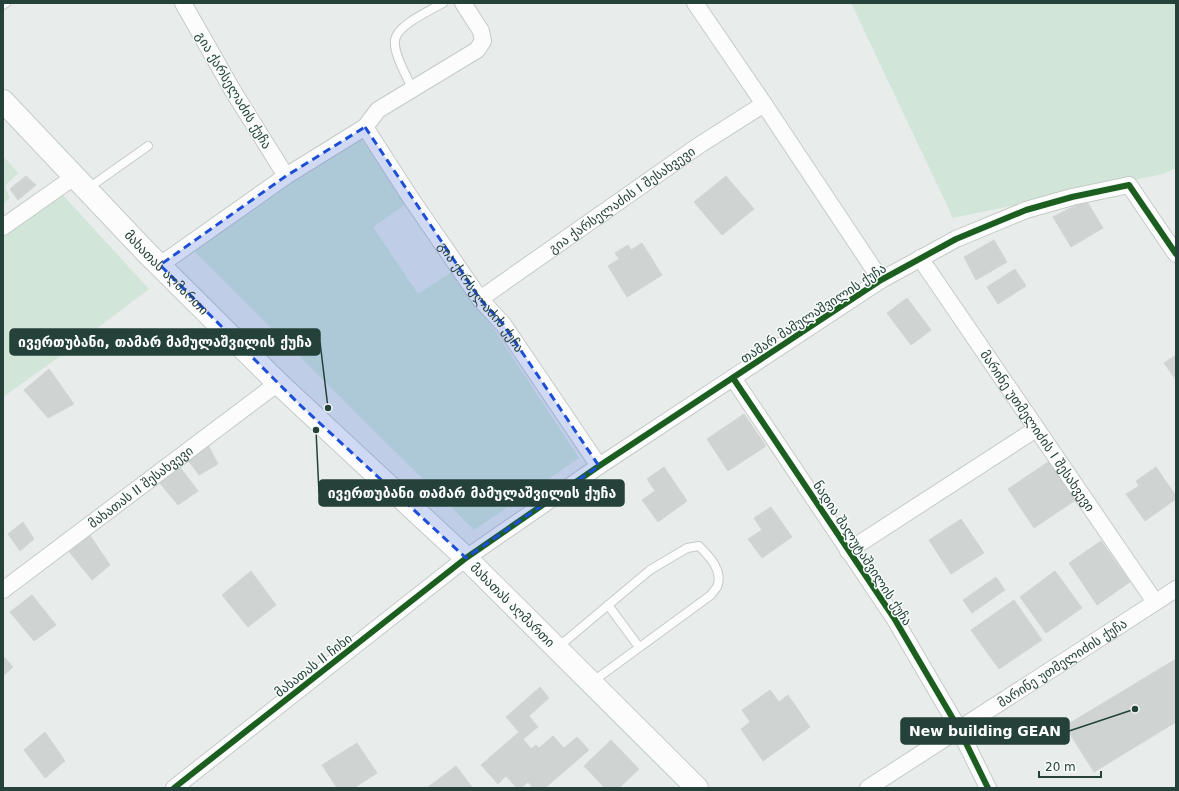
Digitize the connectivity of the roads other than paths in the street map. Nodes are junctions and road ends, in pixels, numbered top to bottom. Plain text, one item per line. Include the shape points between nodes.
1 (6, 3) edge
2 (183, 3) edge
3 (443, 3) edge
4 (463, 3) edge
5 (695, 3) edge
6 (3, 5) edge
7 (413, 90) junction
8 (3, 101) edge
9 (764, 104) junction
10 (365, 127) junction
11 (148, 146) dead end
12 (286, 176) junction
13 (80, 183) junction
14 (3, 227) edge
15 (1176, 254) edge
16 (920, 258) junction
17 (160, 265) junction
18 (881, 280) junction
19 (480, 299) junction
20 (733, 378) junction
21 (278, 383) junction
22 (1036, 429) junction
23 (599, 466) junction
24 (848, 551) junction
25 (466, 558) junction
26 (1176, 589) edge
27 (3, 590) edge
28 (1155, 602) junction
29 (608, 605) junction
30 (639, 647) junction
31 (556, 648) junction
32 (591, 683) junction
33 (959, 729) junction
34 (695, 787) edge
35 (174, 788) edge
36 (868, 788) edge
37 (988, 788) edge

1 - 6 lane
2 - 12 street, გია ქარსელაძის ქუჩა via 233,91
3 - 7 lane via 406,24 398,32 395,40
4 - 7 street via 481,31 483,41 477,50
5 - 9 street
7 - 10 street via 378,110
8 - 13 main road, მახათას აღმართი
9 - 18 street
9 - 19 street, გია ქარსელაძის I შესახვევი via 698,146
10 - 12 street
10 - 19 street, გია ქარსელაძის ქუჩა
11 - 13 lane
12 - 17 street
13 - 14 street
13 - 17 main road, მახათას აღმართი
15 - 16 street, თამარ მამულაშვილის ქუჩა via 1128,185 1026,210 956,239
16 - 18 street, თამარ მამულაშვილის ქუჩა
16 - 22 street, მარინე უთმელიძის I შესახვევი
17 - 21 main road, მახათას აღმართი
18 - 20 street, თამარ მამულაშვილის ქუჩა
19 - 23 street, გია ქარსელაძის ქუჩა via 503,324
20 - 23 street, თამარ მამულაშვილის ქუჩა
20 - 24 street, ნადია შალუტაშვილის ქუჩა
21 - 25 main road, მახათას აღმართი
21 - 27 street, მახათას II შესახვევი
22 - 24 street
22 - 28 street, მარინე უთმელიძის I შესახვევი
23 - 25 street, თამარ მამულაშვილის ქუჩა
24 - 33 street, ნადია შალუტაშვილის ქუჩა via 894,618
25 - 31 main road, მახათას აღმართი
25 - 35 street, მახათას II ჩიხი
26 - 28 street, მარინე უთმელიძის ქუჩა
28 - 33 street, მარინე უთმელიძის ქუჩა
29 - 30 lane
29 - 30 lane via 650,570 687,548 699,546 710,557 717,571 717,587 710,595
29 - 31 lane
30 - 32 lane
31 - 32 main road, მახათას აღმართი
32 - 34 main road, მახათას აღმართი
33 - 36 street, მარინე უთმელიძის ქუჩა
33 - 37 street, ნადია შალუტაშვილის ქუჩა

